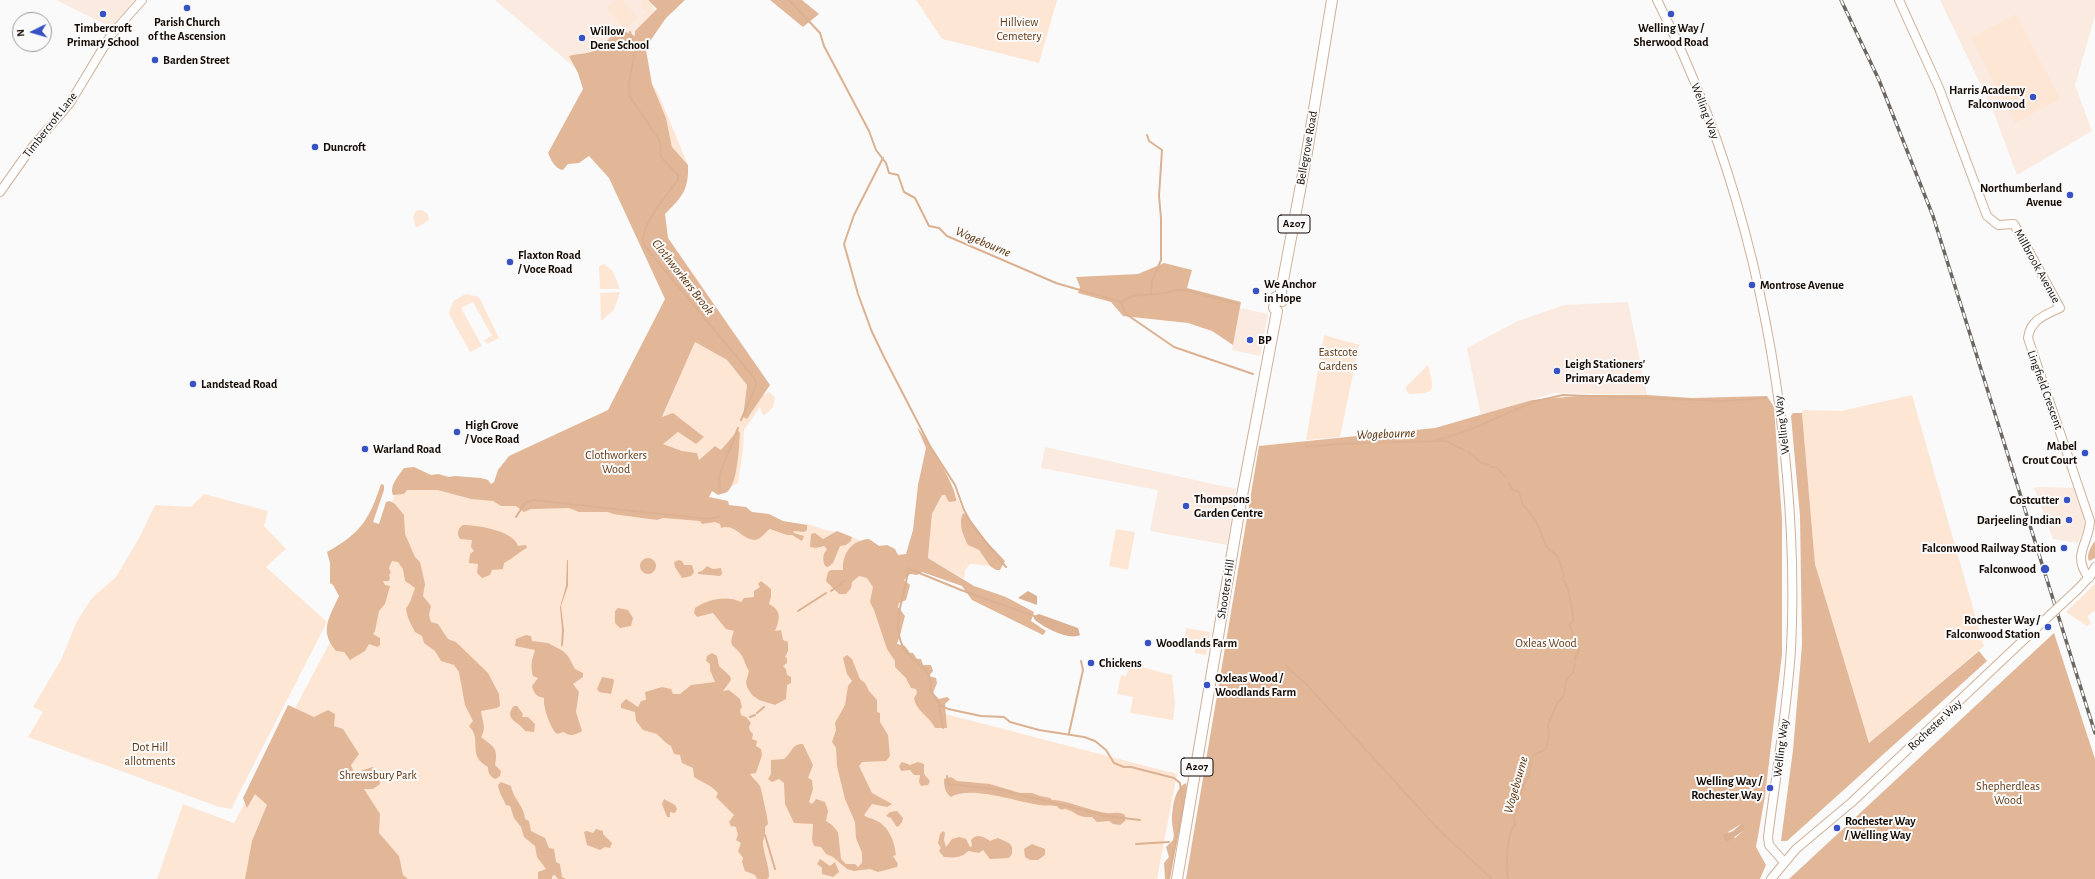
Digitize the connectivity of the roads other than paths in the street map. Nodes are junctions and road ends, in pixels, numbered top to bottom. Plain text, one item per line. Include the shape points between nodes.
1 (142, 0) edge
2 (1332, 0) edge
3 (1657, 0) edge
4 (1899, 0) edge
5 (0, 192) edge
6 (2060, 308) joint
7 (1265, 371) joint
8 (2093, 573) edge
9 (1784, 862) junction
10 (1177, 879) edge
11 (1772, 879) edge

1 - 5 street, Timbercroft Lane via 111,35 70,103 29,151
2 - 7 main road, Bellegrove Road / A207 via 1306,158 1280,296 1276,297 1274,308 1277,311
3 - 9 street, Welling Way via 1694,82 1737,204 1763,307 1778,393 1791,518 1793,589 1791,648 1782,745 1768,837 1769,845
4 - 6 street, Millbrook Avenue via 1939,88 1987,216 1998,225 2014,224
6 - 8 street, Lingfield Crescent via 2033,323 2028,331 2028,338 2090,521 2090,529 2080,559 2083,570
7 - 10 main road, Shooters Hill / A207
8 - 9 street, Rochester Way, bridge via 1852,802
9 - 11 street, Rochester Way

